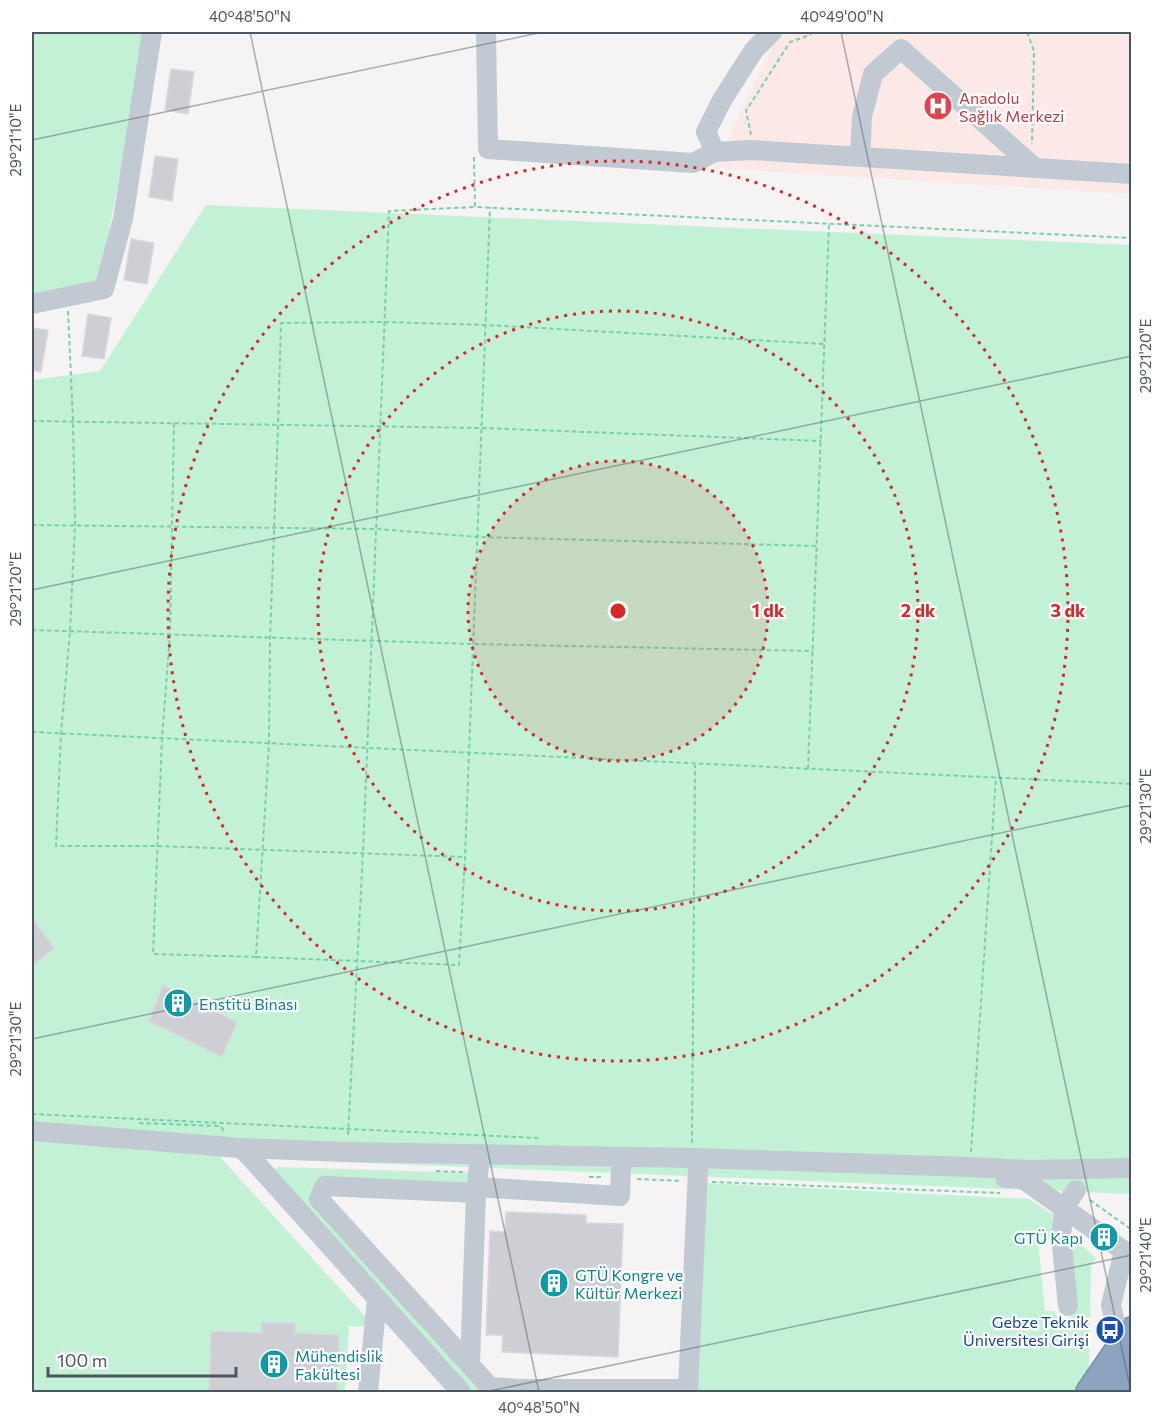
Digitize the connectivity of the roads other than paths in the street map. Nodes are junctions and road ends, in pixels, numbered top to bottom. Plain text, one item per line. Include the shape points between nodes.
1 (152, 32) edge
2 (486, 32) edge
3 (772, 32) edge
4 (715, 152) junction
5 (860, 157) junction
6 (1034, 167) junction
7 (1131, 174) edge
8 (32, 304) edge
9 (32, 1131) edge
10 (244, 1151) junction
11 (1131, 1168) edge
12 (696, 1170) junction
13 (1029, 1170) junction
14 (621, 1173) junction
15 (477, 1179) junction
16 (1070, 1199) junction
17 (1129, 1244) edge
18 (376, 1298) junction
19 (1068, 1306) dead end
20 (1128, 1349) edge
21 (470, 1364) junction
22 (1131, 1380) edge
23 (521, 1391) edge
24 (686, 1391) edge
25 (368, 1392) edge
26 (460, 1392) edge
27 (1090, 1392) edge
28 (1110, 1392) edge
29 (1123, 1392) edge

1 - 8 street via 123,219 104,289
2 - 4 street via 488,149 693,163
3 - 4 street via 754,50 706,132
4 - 5 street via 751,150
5 - 6 street
5 - 6 street via 862,117 873,74 901,49
6 - 7 street
9 - 10 street
10 - 12 street via 347,1152
10 - 15 street
10 - 18 street
11 - 13 street
12 - 13 street
12 - 14 street
12 - 16 street via 1023,1179
12 - 24 street
13 - 16 street
14 - 15 street
14 - 15 street via 620,1196
15 - 21 street
15 - 21 street via 324,1186 320,1199
16 - 17 street
16 - 19 street via 1061,1236
17 - 20 street via 1111,1305
18 - 25 street
18 - 26 street
20 - 27 highway
20 - 28 highway
21 - 23 street via 490,1387
22 - 29 highway
23 - 24 street

